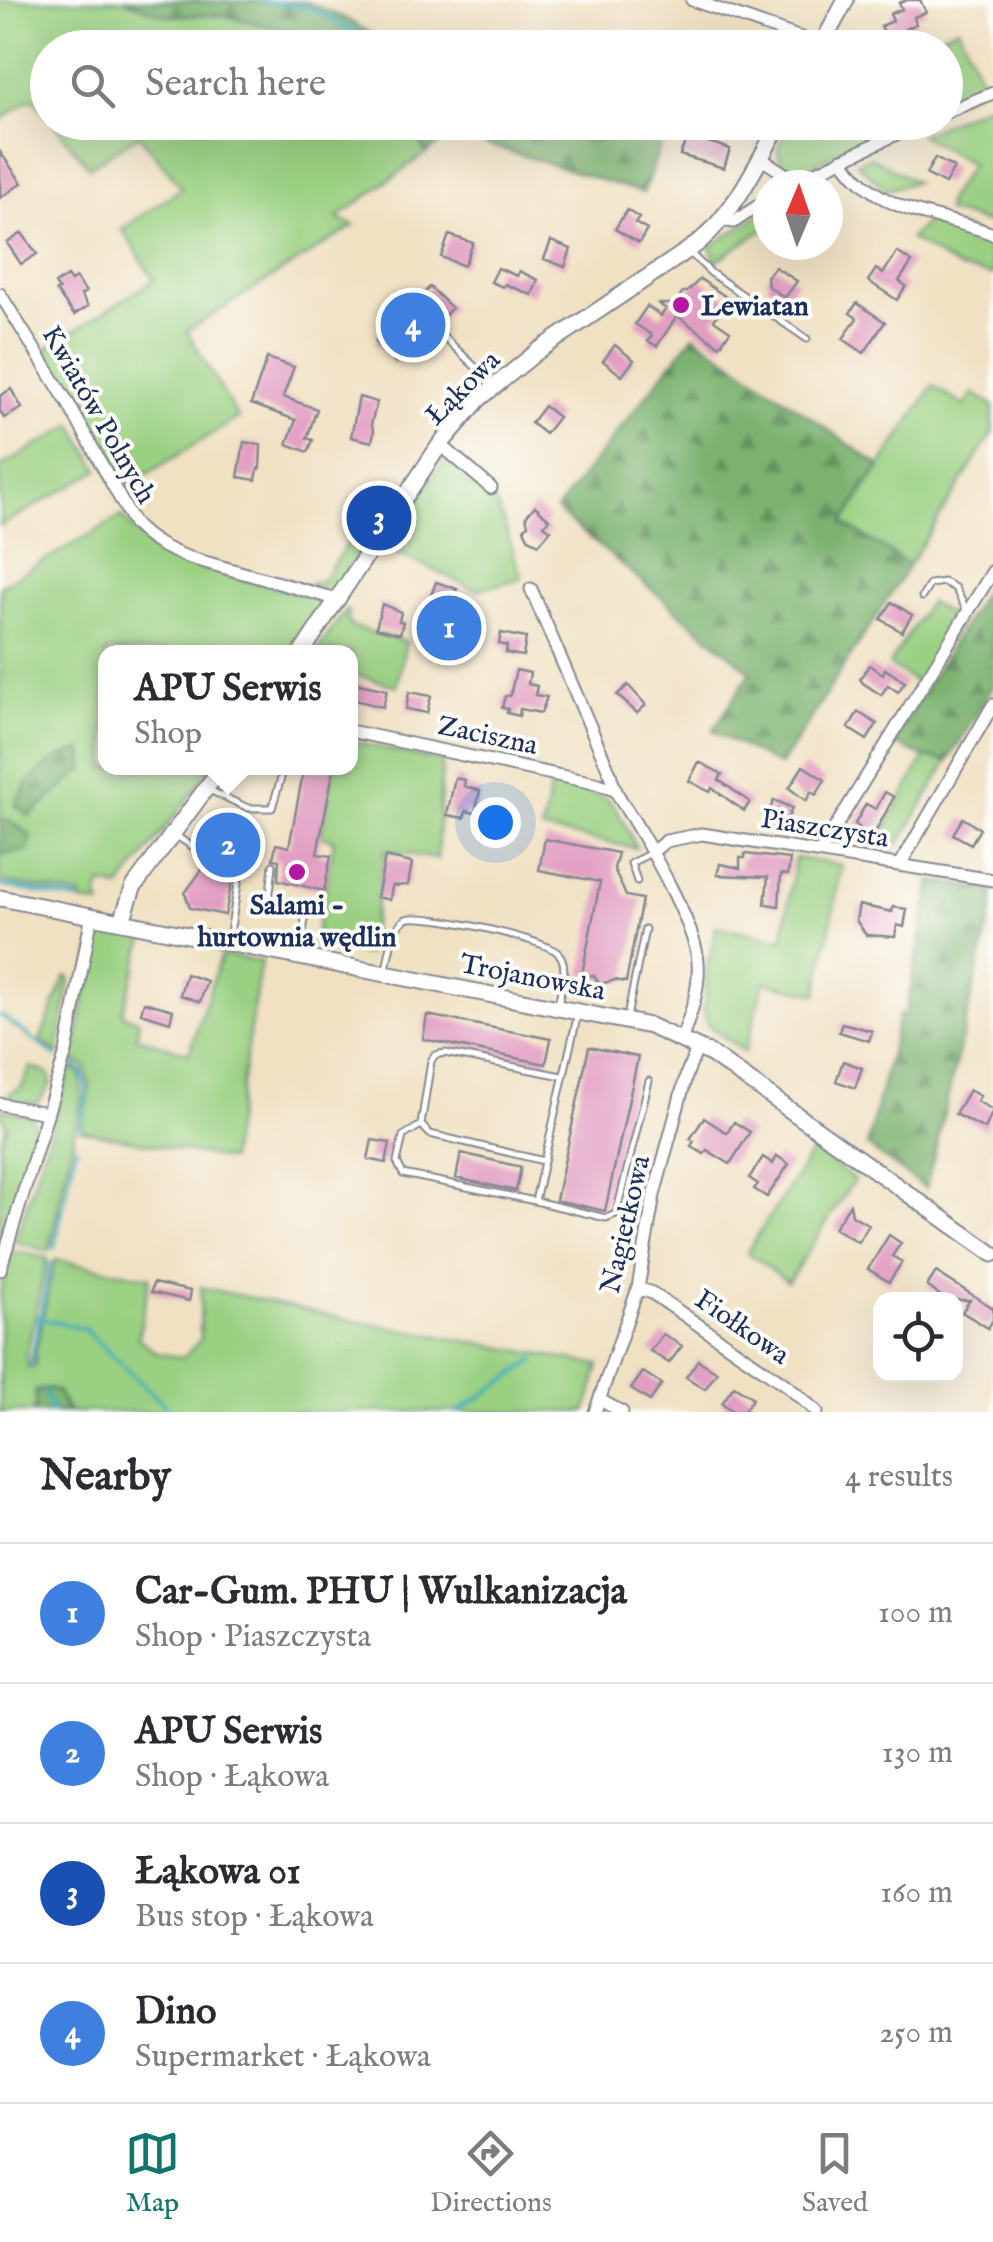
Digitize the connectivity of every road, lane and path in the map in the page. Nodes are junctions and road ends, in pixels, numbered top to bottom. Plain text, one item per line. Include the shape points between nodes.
1 (692, 0) edge
2 (846, 0) edge
3 (776, 30) edge
4 (830, 30) edge
5 (993, 93) edge
6 (963, 105) edge
7 (770, 140) edge
8 (883, 140) edge
9 (760, 158) junction
10 (842, 159) junction
11 (780, 170) edge
12 (819, 170) edge
13 (753, 209) edge
14 (722, 220) junction
15 (993, 234) edge
16 (688, 251) junction
17 (0, 294) edge
18 (443, 336) dead end
19 (807, 338) dead end
20 (494, 385) junction
21 (440, 444) junction
22 (491, 488) dead end
23 (993, 571) edge
24 (531, 590) dead end
25 (922, 597) dead end
26 (339, 600) junction
27 (967, 613) junction
28 (307, 645) edge
29 (993, 706) edge
30 (358, 733) edge
31 (216, 775) edge
32 (282, 775) edge
33 (206, 788) junction
34 (614, 790) junction
35 (172, 834) junction
36 (652, 852) junction
37 (820, 852) junction
38 (900, 864) junction
39 (273, 866) dead end
40 (993, 880) edge
41 (636, 881) dead end
42 (0, 898) edge
43 (92, 915) junction
44 (122, 921) junction
45 (646, 929) dead end
46 (229, 942) junction
47 (299, 956) junction
48 (386, 972) junction
49 (558, 1006) junction
50 (578, 1010) junction
51 (626, 1020) junction
52 (682, 1038) junction
53 (698, 1046) junction
54 (563, 1076) junction
55 (649, 1081) dead end
56 (0, 1104) edge
57 (46, 1114) junction
58 (421, 1125) junction
59 (544, 1161) junction
60 (535, 1201) junction
61 (993, 1254) edge
62 (0, 1270) edge
63 (638, 1288) junction
64 (598, 1406) edge
65 (622, 1412) edge
66 (817, 1412) edge

1 - 3 street
2 - 4 street
5 - 6 street
7 - 9 street, Łąkowa
8 - 10 street
9 - 11 street
9 - 14 street, Łąkowa
10 - 12 street
10 - 15 street via 874,193 904,210
13 - 14 street via 734,222
14 - 16 street, Łąkowa
16 - 19 lane
16 - 20 street, Łąkowa
17 - 26 street, Kwiatów Polnych via 144,535 187,557
18 - 20 lane
20 - 21 street, Łąkowa
21 - 22 street
21 - 26 street, Łąkowa
23 - 27 street
24 - 34 street
25 - 27 lane via 930,584 944,582 956,588
26 - 28 street, Łąkowa
27 - 37 street
29 - 38 street
30 - 34 street, Zaciszna
31 - 33 street
32 - 33 lane via 272,808 248,808
33 - 35 street
34 - 36 street
35 - 44 street via 133,888
35 - 46 lane via 239,878
36 - 37 street, Piaszczysta via 666,841 702,834
36 - 41 lane via 632,863
36 - 52 street via 698,959
37 - 38 street, Piaszczysta
38 - 40 street, Piaszczysta
39 - 47 lane via 269,902 306,912
42 - 43 street, Trojanowska
43 - 44 street, Trojanowska
43 - 57 street via 66,1052
44 - 46 street, Trojanowska
45 - 51 lane
46 - 47 street, Trojanowska
47 - 48 street, Trojanowska
48 - 49 street, Trojanowska
48 - 49 lane via 399,925 433,919 530,940 558,953 564,962
49 - 50 street, Trojanowska
50 - 51 street, Trojanowska
50 - 54 lane
51 - 52 street, Trojanowska
52 - 53 street, Trojanowska
53 - 61 street, Trojanowska
53 - 63 street, Nagietkowa via 654,1195
54 - 58 lane via 445,1052 434,1056
54 - 59 lane
55 - 60 lane via 616,1214 606,1218
56 - 57 street
57 - 62 street
58 - 59 lane via 430,1134
58 - 60 lane via 403,1136 397,1162 404,1174
59 - 60 lane
63 - 64 street, Nagietkowa
63 - 66 street, Fiołkowa
64 - 65 street

